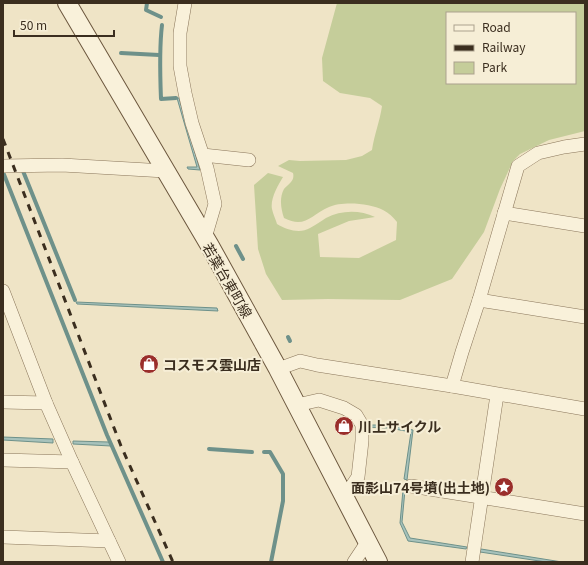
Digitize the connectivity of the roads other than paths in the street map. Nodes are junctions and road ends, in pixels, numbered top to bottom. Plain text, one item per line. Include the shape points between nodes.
1 (67, 3) edge
2 (185, 3) edge
3 (585, 144) edge
4 (202, 155) junction
5 (249, 160) dead end
6 (3, 166) edge
7 (165, 171) junction
8 (504, 212) junction
9 (585, 226) edge
10 (204, 238) junction
11 (3, 291) edge
12 (479, 300) junction
13 (6, 305) edge
14 (585, 317) edge
15 (278, 369) junction
16 (452, 386) junction
17 (497, 395) junction
18 (3, 402) edge
19 (46, 403) junction
20 (297, 404) junction
21 (585, 409) edge
22 (3, 460) edge
23 (72, 462) junction
24 (411, 486) dead end
25 (344, 496) junction
26 (482, 498) junction
27 (585, 514) edge
28 (3, 536) edge
29 (109, 541) junction
30 (368, 541) junction
31 (119, 562) edge
32 (354, 562) edge
33 (378, 562) edge
34 (472, 562) edge

1 - 7 main road, 若葉台東町線
2 - 4 street via 180,33 180,66 192,123
3 - 8 street via 538,153 518,166
4 - 5 street
4 - 10 street via 215,204
6 - 7 street via 62,165
7 - 10 main road, 若葉台東町線
8 - 9 street
8 - 12 street
10 - 15 main road, 若葉台東町線
11 - 13 street
12 - 14 street
12 - 16 street
13 - 19 street
15 - 16 street via 300,361
15 - 20 main road, 若葉台東町線
16 - 17 street
17 - 21 street
17 - 26 street
18 - 19 street
19 - 23 street
20 - 25 main road, 若葉台東町線
20 - 25 street via 319,400 344,408 356,415 362,425 358,477
22 - 23 street
23 - 29 street
24 - 26 street
25 - 30 main road, 若葉台東町線
26 - 27 street
26 - 34 street
28 - 29 street
29 - 31 street
30 - 32 street
30 - 33 main road, 若葉台東町線

